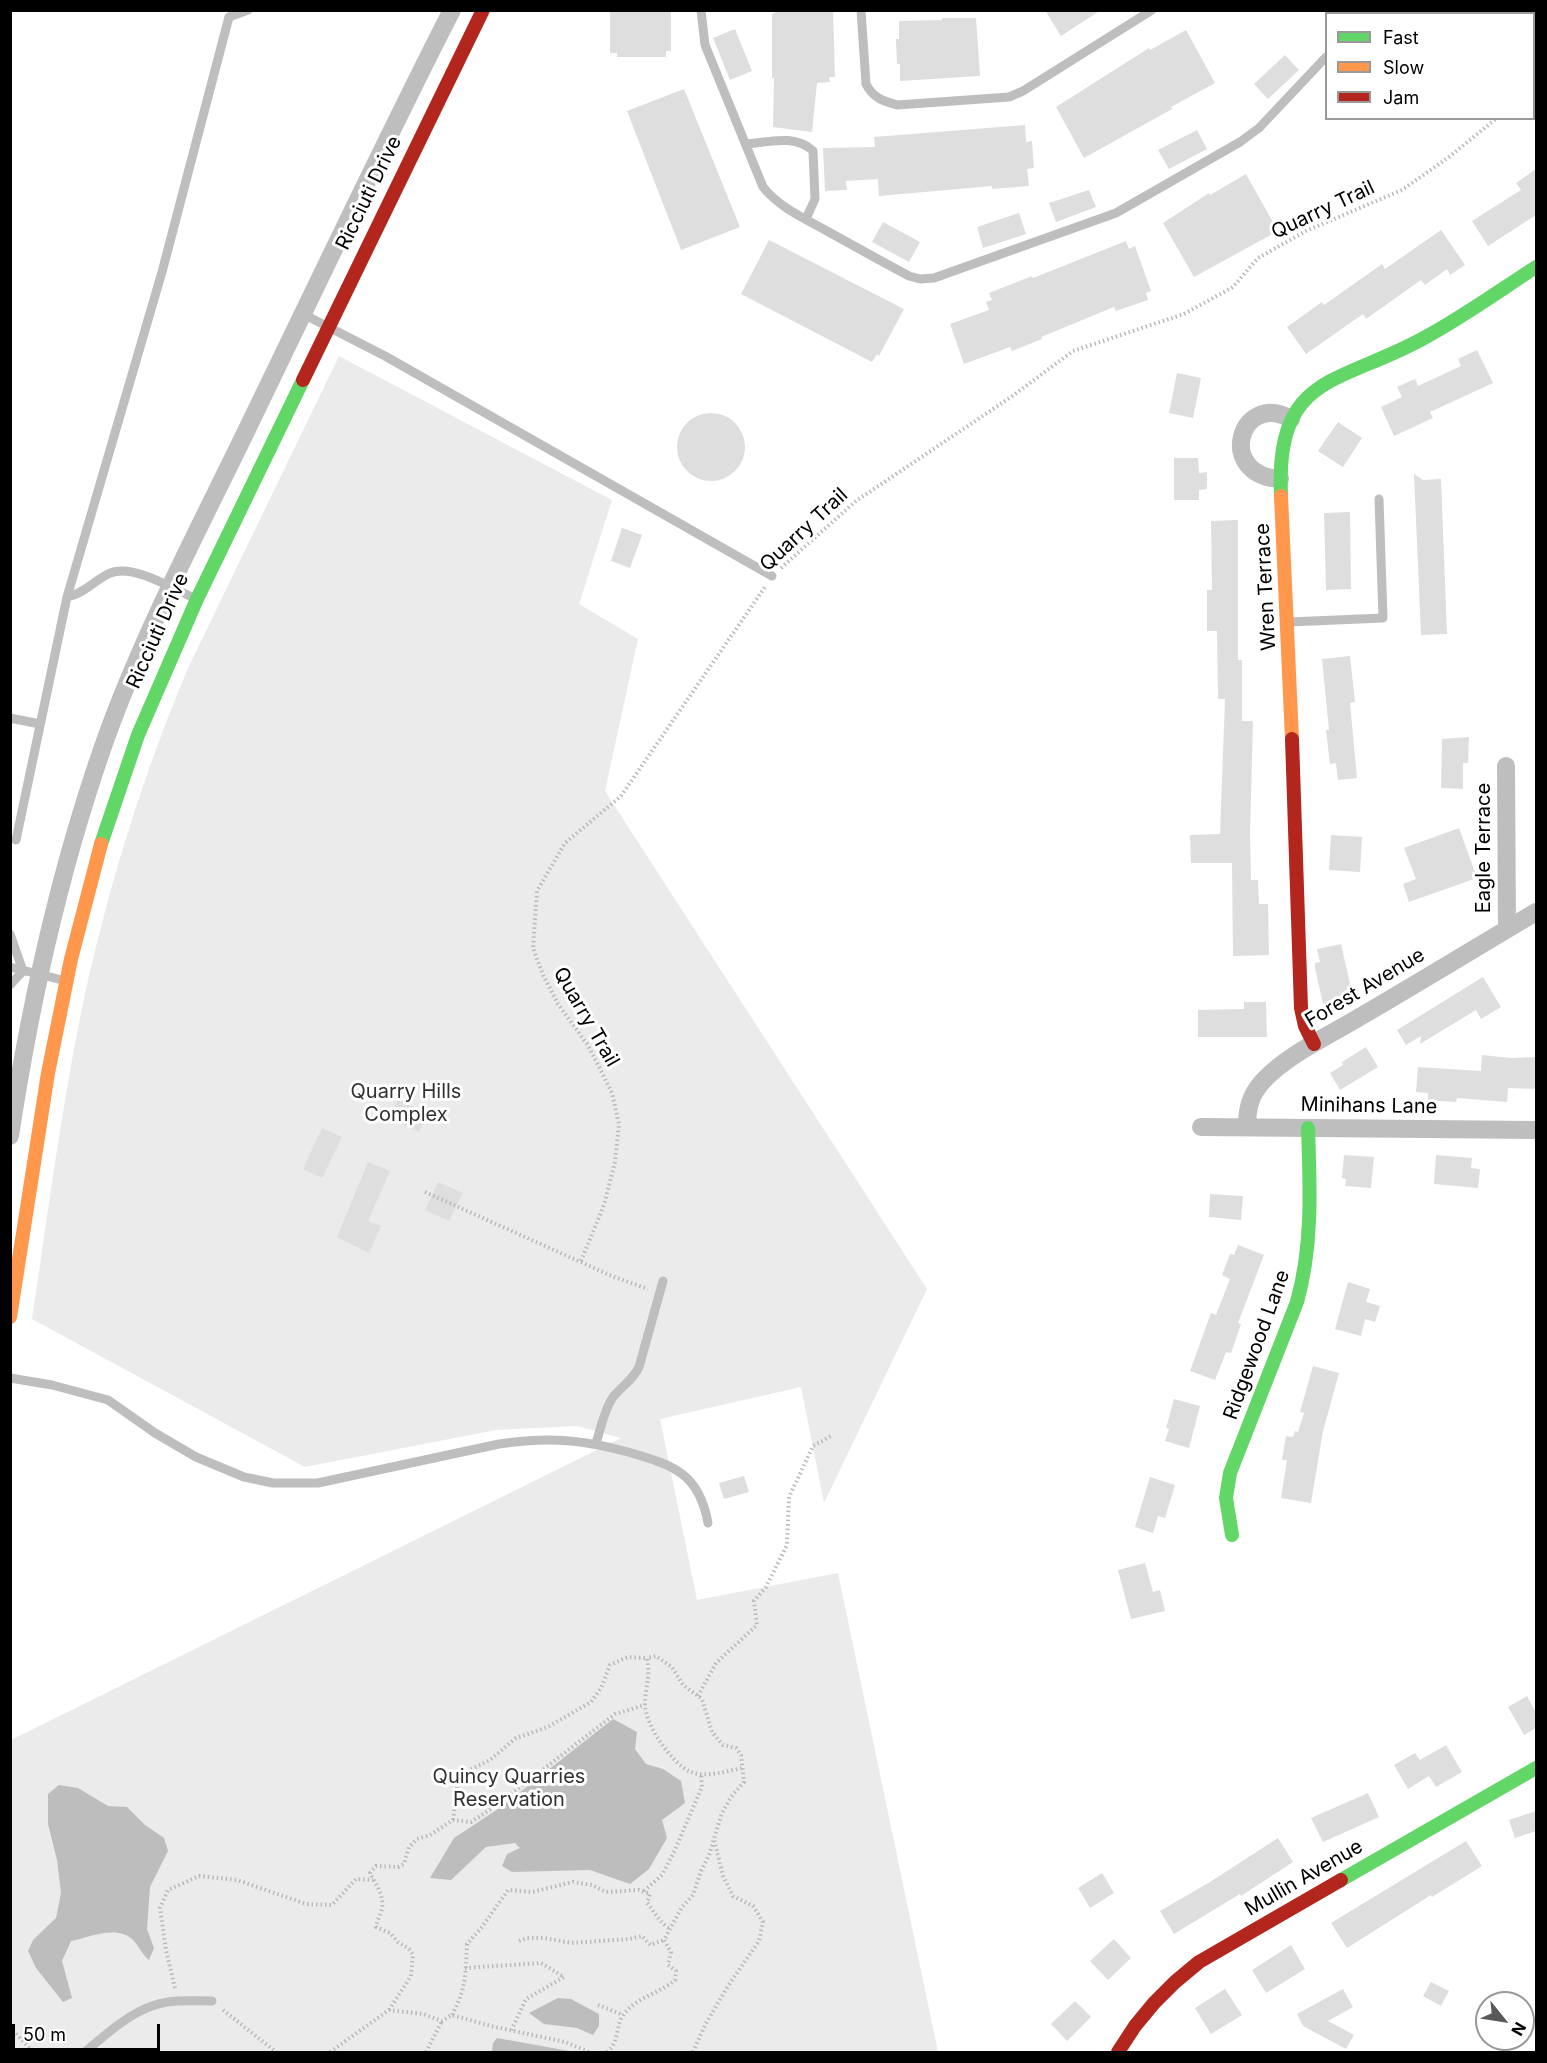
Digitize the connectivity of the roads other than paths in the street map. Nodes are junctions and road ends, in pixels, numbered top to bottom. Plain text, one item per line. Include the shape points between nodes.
1 (248, 10) edge
2 (452, 10) edge
3 (483, 10) edge
4 (702, 10) edge
5 (861, 10) edge
6 (1152, 10) edge
7 (1325, 58) edge
8 (746, 144) junction
9 (806, 219) junction
10 (1536, 267) edge
11 (303, 314) junction
12 (329, 327) junction
13 (1291, 419) junction
14 (1280, 479) junction
15 (1379, 500) dead end
16 (772, 576) road end
17 (170, 587) junction
18 (67, 597) junction
19 (197, 599) junction
20 (1287, 622) junction
21 (10, 718) edge
22 (40, 724) junction
23 (1506, 766) dead end
24 (16, 840) dead end
25 (1536, 912) edge
26 (1507, 930) junction
27 (10, 934) edge
28 (10, 967) edge
29 (32, 973) junction
30 (67, 981) junction
31 (10, 985) edge
32 (1314, 1044) junction
33 (1201, 1127) dead end
34 (1247, 1127) junction
35 (1308, 1128) junction
36 (1536, 1130) edge
37 (10, 1136) edge
38 (663, 1281) dead end
39 (10, 1317) edge
40 (10, 1378) edge
41 (596, 1443) junction
42 (708, 1523) dead end
43 (1232, 1535) dead end
44 (1536, 1768) edge
45 (212, 2001) road end
46 (85, 2052) edge
47 (1118, 2052) edge

1 - 18 lane via 229,17 162,272
2 - 11 street, Ricciuti Drive
3 - 12 street, Ricciuti Drive
4 - 8 lane via 705,45
5 - 6 lane via 866,84 871,94 897,105 1009,97
7 - 9 lane via 1259,128 1116,213 934,278 909,276
8 - 9 lane via 767,192
8 - 9 lane via 792,140 813,151 814,199
10 - 13 street, Wren Terrace via 1420,340 1329,382 1307,398
11 - 12 lane
11 - 17 street, Ricciuti Drive
12 - 16 lane
12 - 19 street, Ricciuti Drive
13 - 14 street, Wren Terrace via 1282,445
13 - 14 street via 1266,412 1252,420 1241,439 1242,456 1252,470
14 - 20 street, Wren Terrace
15 - 20 lane via 1383,618
17 - 18 lane via 122,570 107,574
17 - 19 lane
17 - 29 street, Ricciuti Drive via 100,759
18 - 22 lane
19 - 30 street, Ricciuti Drive via 147,710 122,780 92,876
20 - 32 street, Wren Terrace via 1301,1008
21 - 22 lane
22 - 24 lane
23 - 26 street, Eagle Terrace
25 - 26 street, Forest Avenue
26 - 32 street, Forest Avenue
27 - 29 lane
28 - 29 lane
29 - 30 lane
29 - 31 lane
29 - 37 street, Ricciuti Drive via 24,1055
30 - 39 street, Ricciuti Drive via 48,1073
32 - 34 street, Forest Avenue via 1258,1086 1248,1105
33 - 34 street, Minihans Lane
34 - 35 street, Minihans Lane
35 - 36 street, Minihans Lane
35 - 43 street, Ridgewood Lane via 1305,1274 1230,1473 1226,1498
38 - 41 lane via 639,1367 608,1405
40 - 41 lane via 108,1400 161,1437 211,1464 273,1484 318,1483 528,1440
41 - 42 lane via 663,1462 680,1472 700,1495
44 - 47 street, Mullin Avenue via 1199,1962 1148,2008
45 - 46 lane via 156,2005 112,2030

